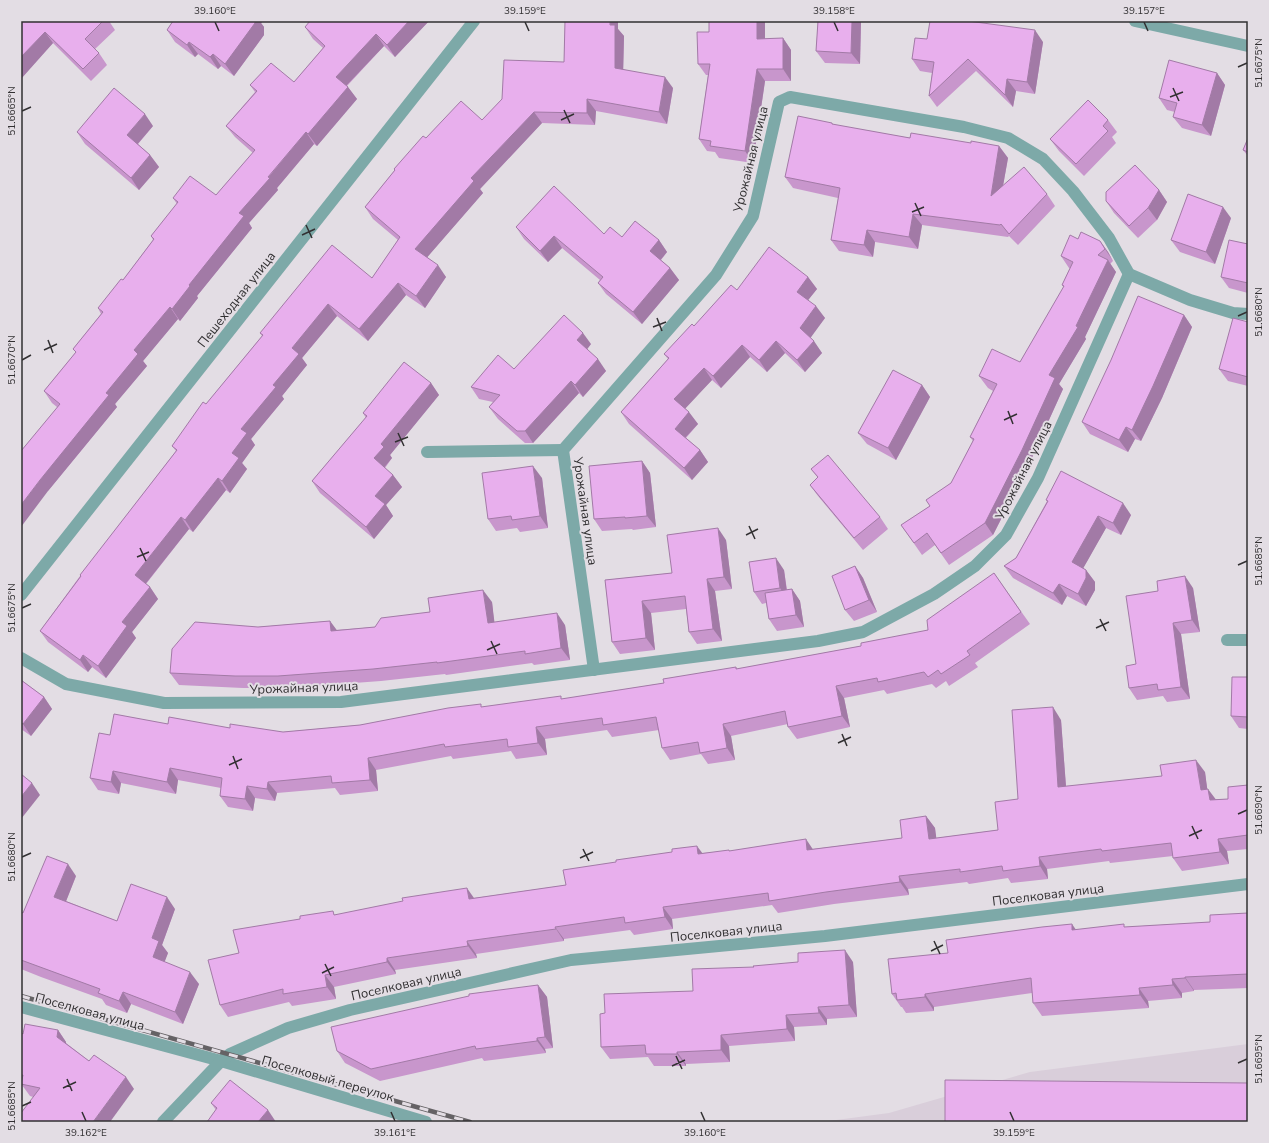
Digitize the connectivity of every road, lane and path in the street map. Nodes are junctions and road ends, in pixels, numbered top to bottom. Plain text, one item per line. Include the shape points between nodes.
1 (474, 21) edge
2 (1135, 21) edge
3 (1248, 46) edge
4 (1129, 274) junction
5 (1248, 314) edge
6 (564, 450) junction
7 (427, 452) dead end
8 (21, 595) edge
9 (1227, 640) dead end
10 (1248, 640) edge
11 (21, 658) edge
12 (594, 670) junction
13 (1248, 884) edge
14 (21, 1007) edge
15 (221, 1061) junction
16 (163, 1122) edge
17 (426, 1122) edge

1 - 8 street, Пешеходная улица
2 - 3 street
4 - 5 street via 1190,300
4 - 6 street, Урожайная улица via 1109,238 1073,191 1043,159 1008,138 964,127 790,97 779,102 753,216 716,275
4 - 12 street, Урожайная улица via 1038,478 1006,535 975,566 934,594 863,632 818,641
6 - 7 street
6 - 12 street, Урожайная улица
9 - 10 street
11 - 12 street, Урожайная улица via 66,684 164,704 341,702
13 - 15 street, Поселковая улица via 824,936 571,960 350,1010 288,1028 230,1054
14 - 15 street, Поселковая улица
15 - 16 street, Поселковая улица
15 - 17 street, Поселковый переулок

